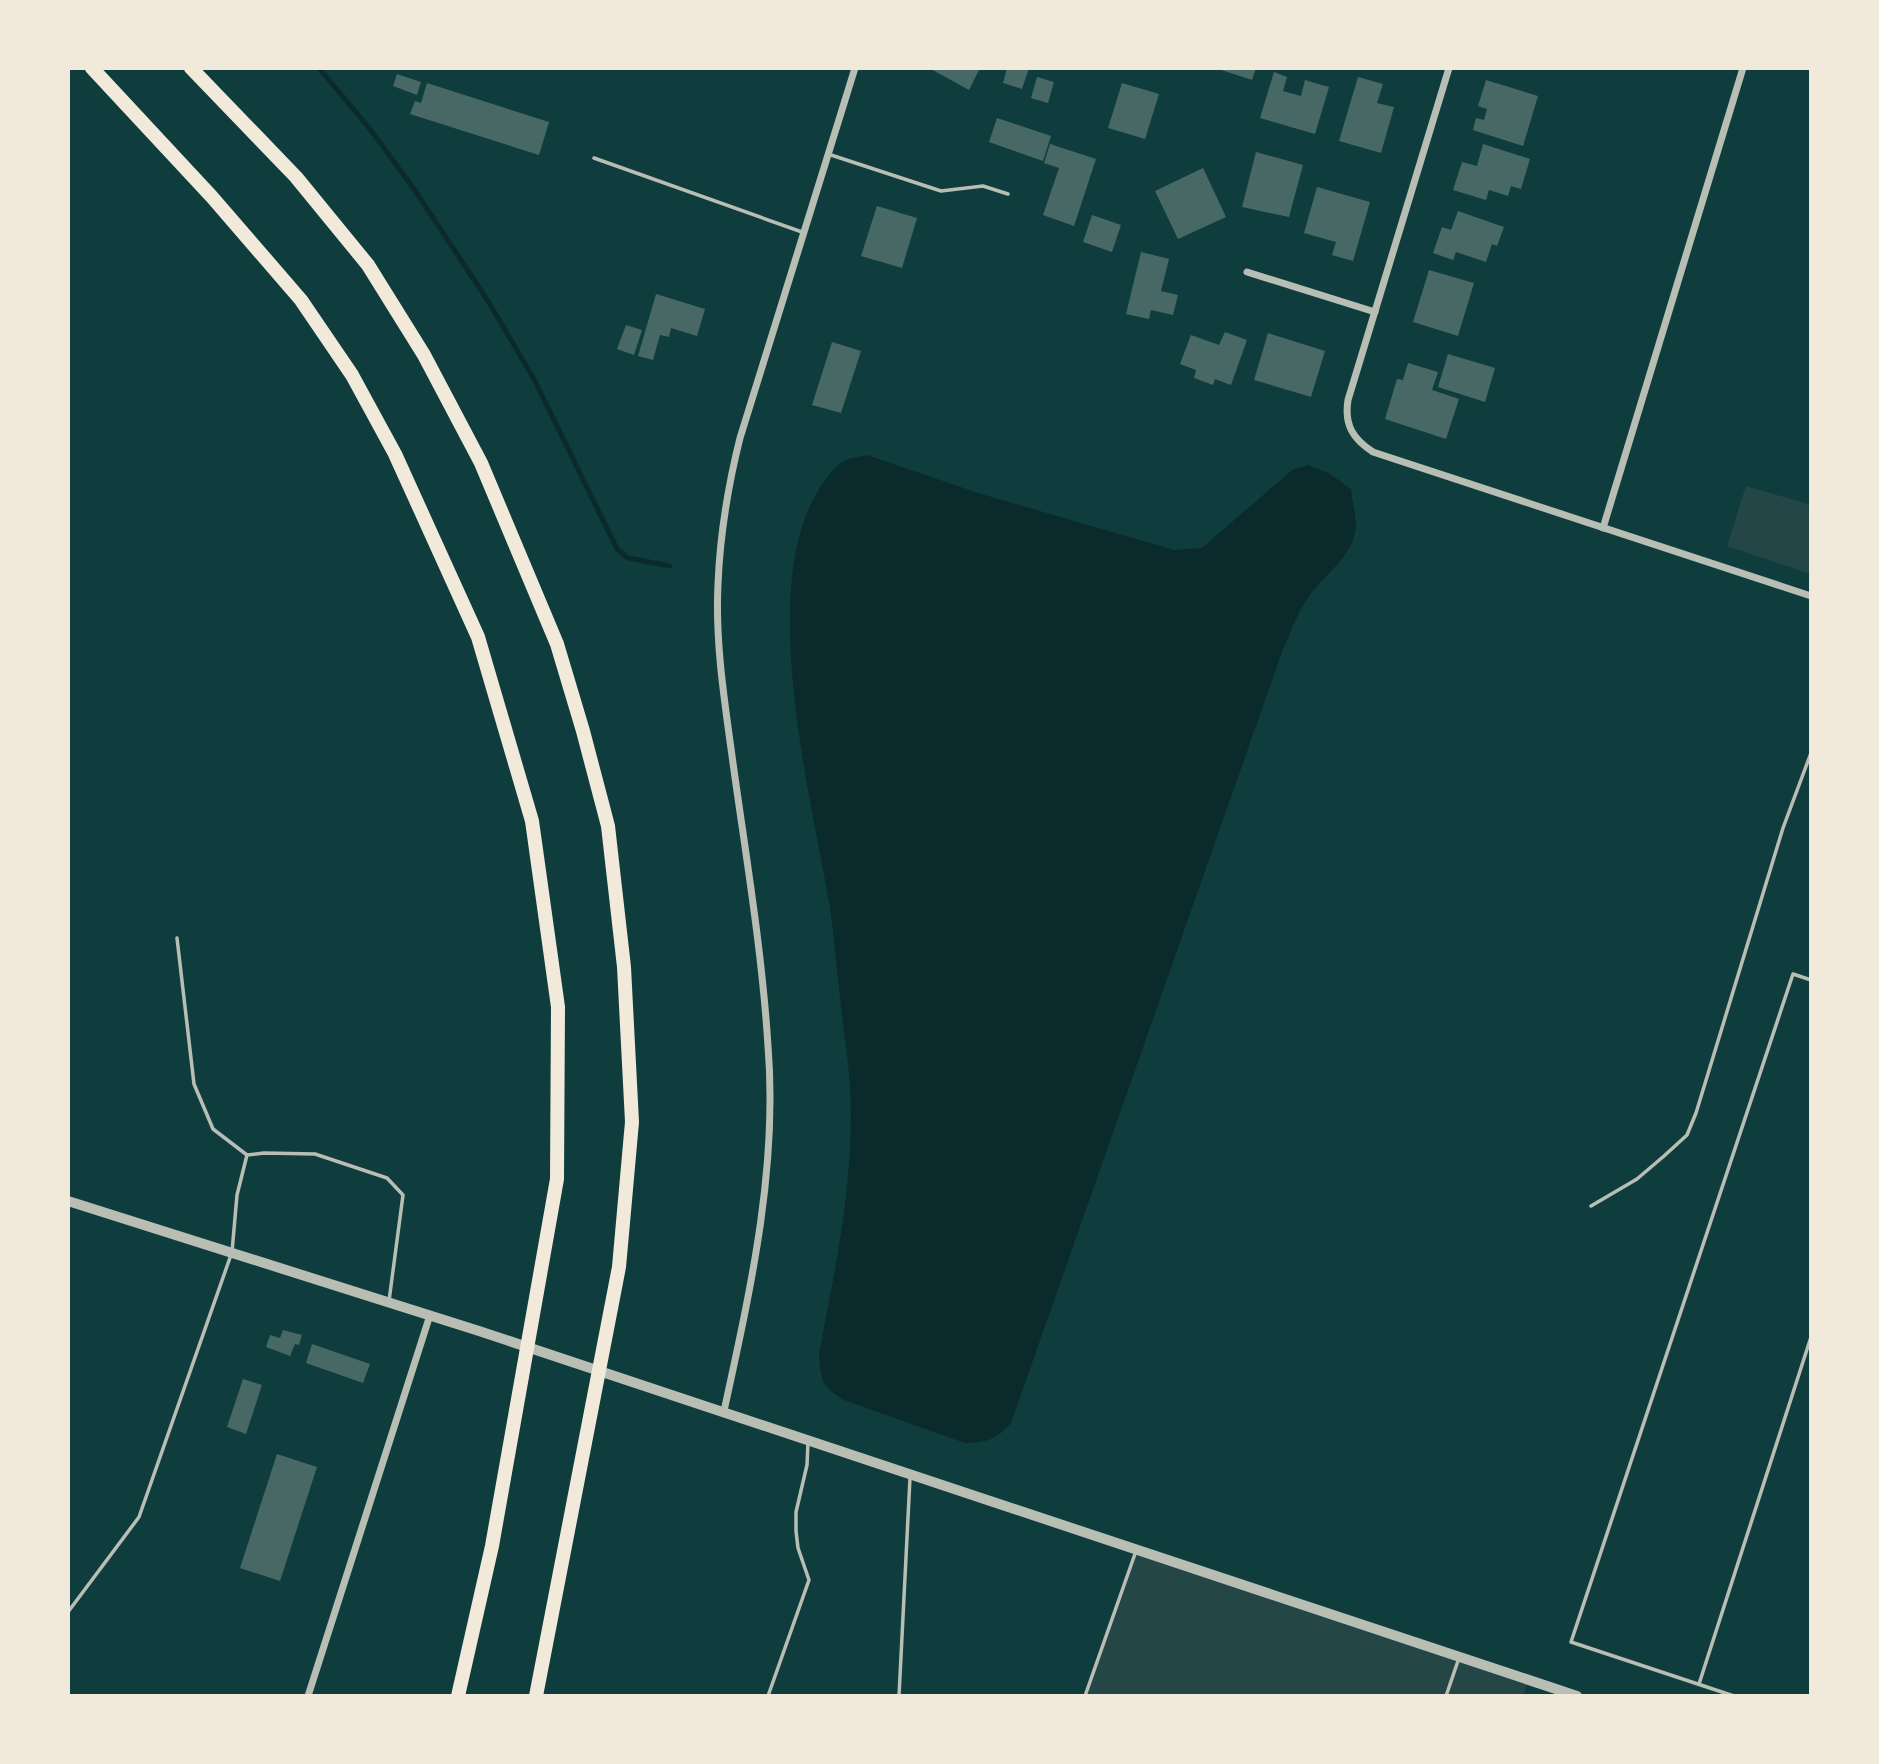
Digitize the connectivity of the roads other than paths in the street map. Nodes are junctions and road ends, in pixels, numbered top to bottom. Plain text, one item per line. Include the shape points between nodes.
1 (92, 68) edge
2 (191, 68) edge
3 (855, 68) edge
4 (1449, 68) edge
5 (1743, 68) edge
6 (828, 155) junction
7 (594, 158) dead end
8 (1008, 194) dead end
9 (804, 233) junction
10 (1247, 272) dead end
11 (1375, 312) junction
12 (1602, 528) junction
13 (1811, 596) edge
14 (1811, 753) edge
15 (177, 938) dead end
16 (1811, 980) edge
17 (247, 1155) junction
18 (68, 1201) edge
19 (1591, 1206) dead end
20 (232, 1252) junction
21 (389, 1302) junction
22 (430, 1315) junction
23 (1811, 1336) edge
24 (724, 1411) junction
25 (808, 1440) junction
26 (911, 1473) junction
27 (1136, 1549) junction
28 (68, 1612) edge
29 (1460, 1656) junction
30 (1699, 1684) junction
31 (308, 1696) edge
32 (458, 1696) edge
33 (536, 1696) edge
34 (768, 1696) edge
35 (899, 1696) edge
36 (1085, 1696) edge
37 (1446, 1696) edge
38 (1577, 1696) edge
39 (1734, 1696) edge

1 - 32 highway via 301,300 352,375 395,454 478,637 532,821 558,1006 557,1180 492,1546
2 - 33 highway via 296,177 368,265 424,355 481,463 557,644 608,826 624,967 632,1122 620,1267
3 - 6 street
4 - 11 street
5 - 12 street
6 - 8 lane via 941,191 983,186
6 - 9 street
7 - 9 lane
9 - 24 street via 731,474 718,586 720,670 756,934 770,1092 762,1221
10 - 11 street
11 - 12 street via 1346,413 1350,431 1360,443 1373,452
12 - 13 street
14 - 19 lane via 1686,1135 1637,1179
15 - 17 lane via 194,1084 213,1129
16 - 30 lane via 1793,974 1571,1642
17 - 20 lane via 236,1195
17 - 21 lane via 315,1154 387,1178 403,1195
18 - 20 street
20 - 21 street
20 - 28 lane via 139,1517
21 - 22 street
22 - 24 street
22 - 31 street
23 - 30 lane
24 - 25 street
25 - 26 street
25 - 34 lane via 796,1531 809,1580
26 - 27 street
26 - 35 lane
27 - 29 street
27 - 36 lane
29 - 37 lane
29 - 38 street
30 - 39 lane

